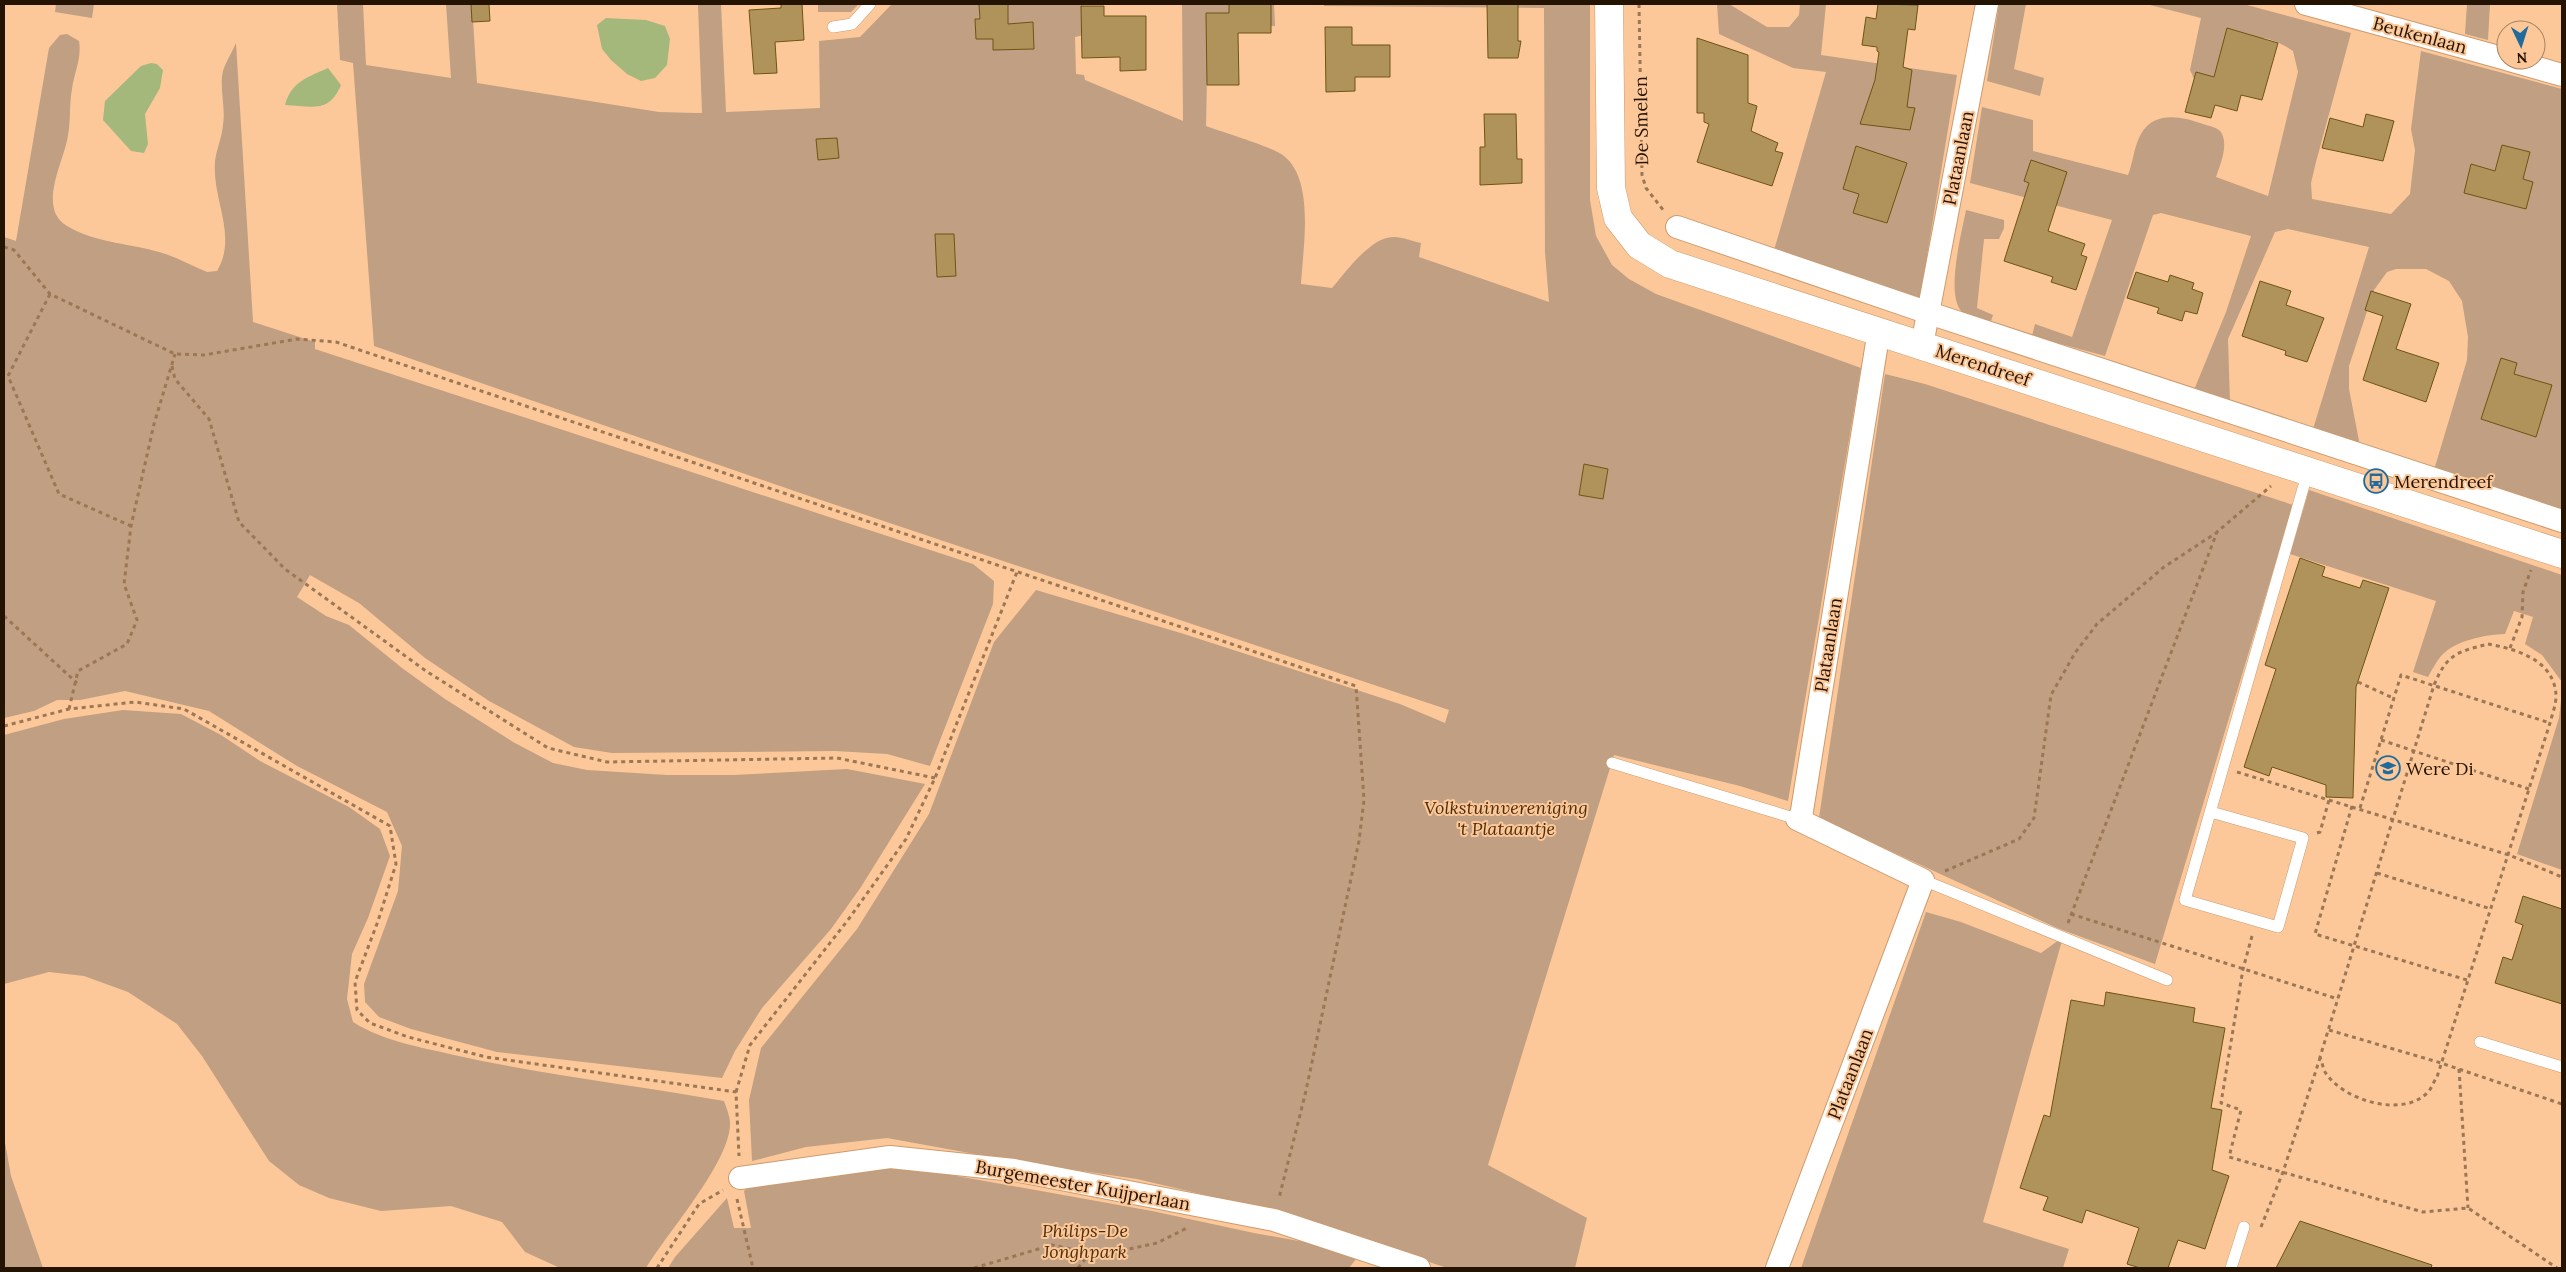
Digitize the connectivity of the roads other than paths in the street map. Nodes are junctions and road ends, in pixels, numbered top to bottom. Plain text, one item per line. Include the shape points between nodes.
1 (870, 4) edge
2 (1609, 4) edge
3 (1987, 4) edge
4 (2306, 4) edge
5 (833, 27) dead end
6 (2496, 57) edge
7 (2544, 70) edge
8 (2562, 75) edge
9 (1618, 218) joint
10 (1677, 227) road end
11 (1929, 313) junction
12 (1879, 330) junction
13 (1922, 345) junction
14 (2308, 471) junction
15 (2562, 521) edge
16 (2562, 554) edge
17 (1612, 763) dead end
18 (2211, 812) junction
19 (1797, 819) junction
20 (1924, 880) junction
21 (2167, 980) dead end
22 (2480, 1042) dead end
23 (2562, 1067) edge
24 (733, 1186) road end
25 (2244, 1227) road end
26 (1419, 1268) edge
27 (1777, 1268) edge
28 (2231, 1268) edge

1 - 5 lane via 852,24
2 - 9 street, De Smelen via 1611,188
3 - 11 street, Plataanlaan
4 - 6 street, Beukenlaan
7 - 8 street, Beukenlaan
9 - 12 street, Merendreef via 1639,245 1670,264
10 - 11 street, Merendreef
11 - 13 street, Plataanlaan
11 - 15 street, Merendreef
12 - 13 street, Merendreef
12 - 19 street, Plataanlaan via 1801,817
13 - 14 street, Merendreef
14 - 16 street, Merendreef
14 - 18 lane
17 - 19 lane
18 - 18 lane via 2184,900 2278,927 2303,838
19 - 20 street
20 - 21 lane
20 - 27 street, Plataanlaan
22 - 23 lane
24 - 26 street, Burgemeester Kuijperlaan via 890,1157 1014,1170 1274,1220
25 - 28 lane

